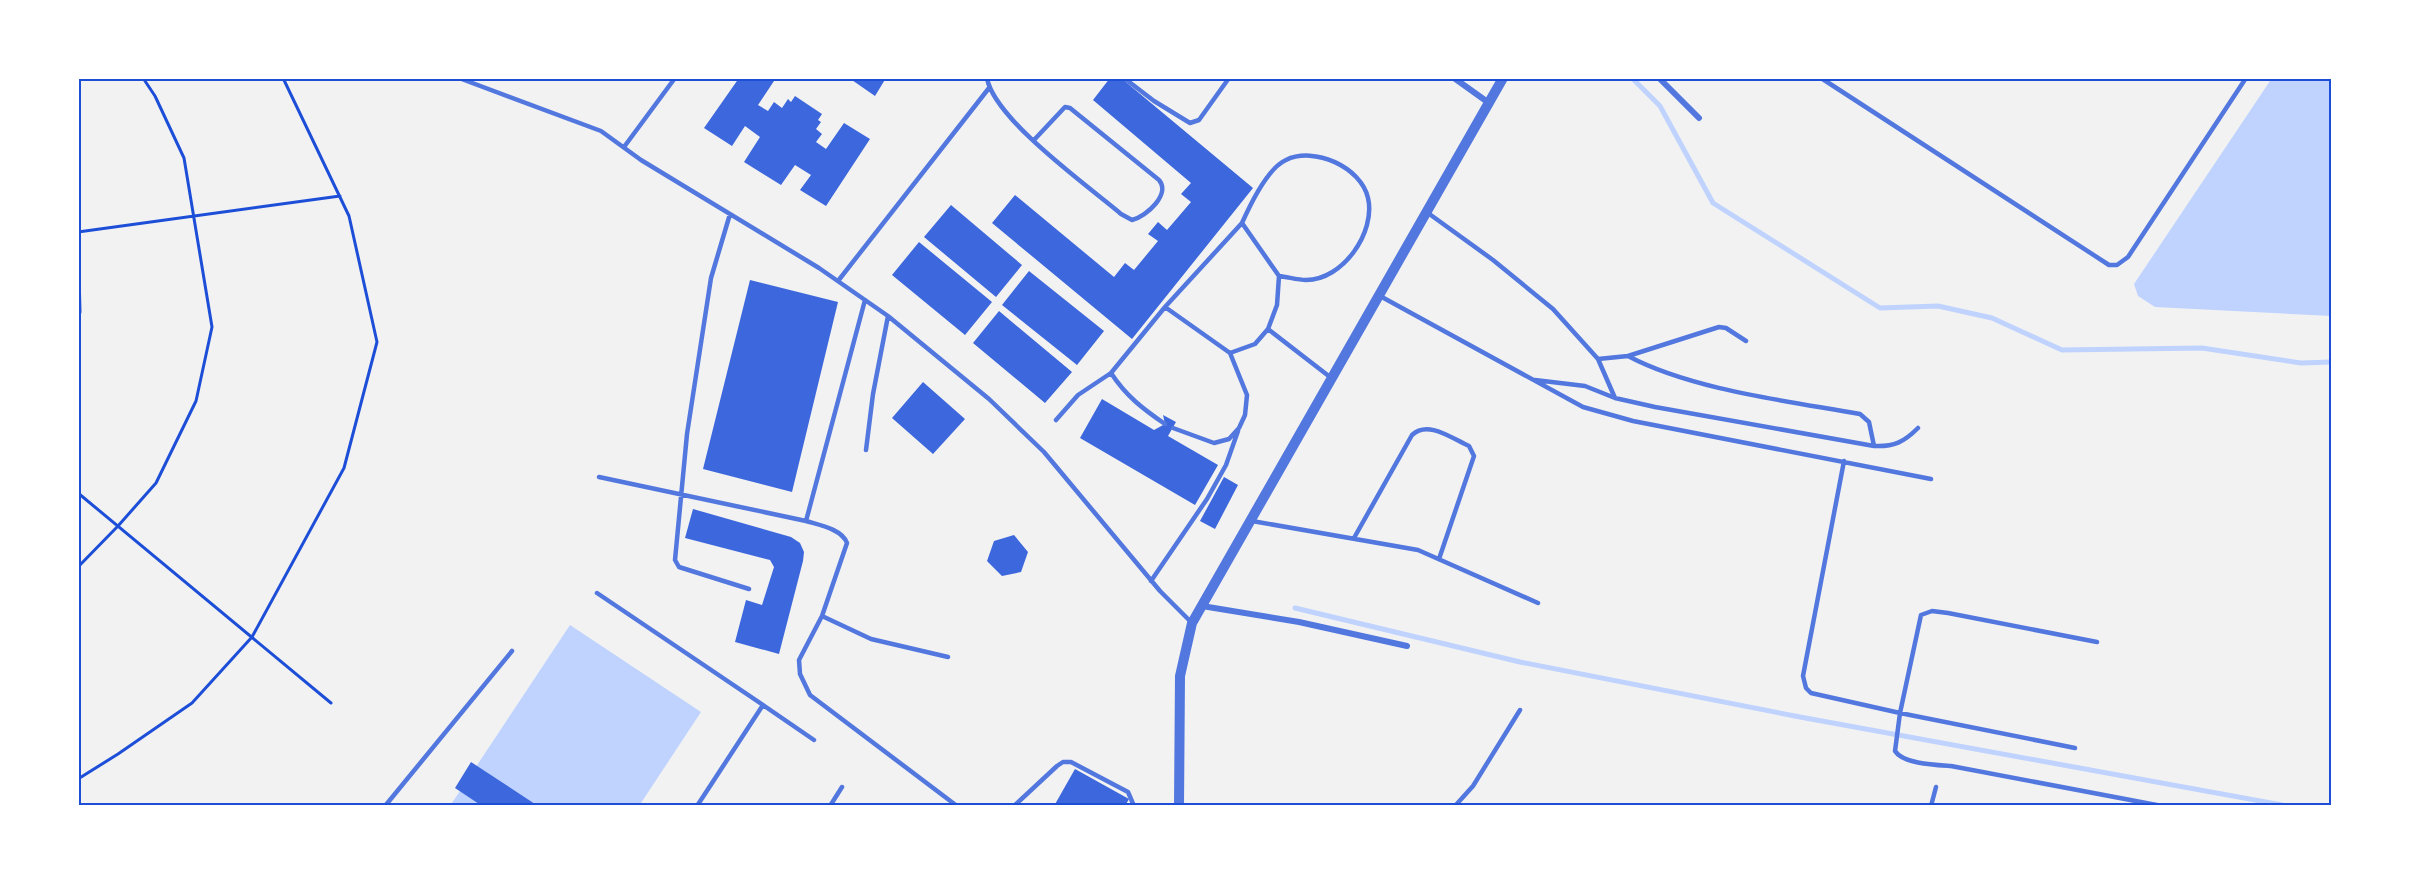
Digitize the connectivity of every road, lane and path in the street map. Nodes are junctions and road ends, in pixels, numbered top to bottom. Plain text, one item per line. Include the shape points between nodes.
1 (143, 78) edge
2 (283, 78) edge
3 (459, 78) edge
4 (675, 78) edge
5 (987, 78) edge
6 (1124, 78) edge
7 (1229, 78) edge
8 (1454, 78) edge
9 (1503, 78) edge
10 (1659, 78) edge
11 (1821, 78) edge
12 (2246, 78) edge
13 (989, 88) junction
14 (1489, 103) junction
15 (1699, 118) dead end
16 (1034, 140) junction
17 (624, 147) junction
18 (340, 196) junction
19 (1428, 212) junction
20 (730, 214) junction
21 (194, 216) junction
22 (1242, 223) junction
23 (78, 232) edge
24 (1279, 276) junction
25 (838, 281) junction
26 (1380, 296) junction
27 (865, 300) junction
28 (1165, 307) junction
29 (888, 316) junction
30 (78, 320) edge
31 (1268, 329) junction
32 (1746, 341) dead end
33 (1230, 352) junction
34 (1628, 356) junction
35 (1598, 359) junction
36 (1111, 373) junction
37 (1330, 377) junction
38 (1532, 380) junction
39 (1615, 398) junction
40 (1056, 420) dead end
41 (1165, 424) dead end
42 (1173, 428) dead end
43 (1239, 428) junction
44 (1918, 428) dead end
45 (1874, 446) junction
46 (866, 450) dead end
47 (1844, 461) junction
48 (599, 477) dead end
49 (1931, 479) dead end
50 (78, 493) edge
51 (682, 494) junction
52 (1250, 520) junction
53 (806, 521) junction
54 (118, 526) junction
55 (1354, 538) junction
56 (1439, 559) junction
57 (78, 567) edge
58 (1151, 581) junction
59 (749, 589) dead end
60 (597, 593) dead end
61 (1538, 603) dead end
62 (1202, 606) junction
63 (822, 616) junction
64 (1192, 623) junction
65 (252, 637) junction
66 (2097, 642) dead end
67 (1407, 646) dead end
68 (512, 651) dead end
69 (948, 657) dead end
70 (331, 703) dead end
71 (762, 705) junction
72 (1520, 710) dead end
73 (1900, 713) junction
74 (814, 740) dead end
75 (2074, 748) dead end
76 (78, 779) edge
77 (842, 787) dead end
78 (1936, 787) dead end
79 (385, 806) edge
80 (697, 806) edge
81 (830, 806) edge
82 (957, 806) edge
83 (1014, 806) edge
84 (1134, 806) edge
85 (1179, 806) edge
86 (1455, 806) edge
87 (1931, 806) edge
88 (2162, 806) edge

1 - 21 path via 184,158
2 - 18 path
3 - 17 lane via 601,131
4 - 17 lane
5 - 13 lane
6 - 7 lane via 1190,123 1199,120
8 - 14 street
9 - 14 street
10 - 15 street
11 - 12 lane via 2109,265 2117,265 2128,257
13 - 16 lane via 1013,123
13 - 25 lane
14 - 19 street
16 - 16 lane via 1059,111 1070,108 1159,180 1164,192 1148,212 1132,220
17 - 20 lane
18 - 21 path
18 - 65 path via 349,216 377,342 344,468
19 - 26 street
19 - 35 lane via 1553,309
20 - 25 lane
20 - 51 lane via 711,278 687,434
21 - 23 path
21 - 54 path via 212,327 196,401 156,483
22 - 24 lane
22 - 24 lane via 1263,183 1285,160 1308,155 1334,162 1354,175 1368,196 1370,215 1349,260 1328,274 1308,280
22 - 28 lane
23 - 30 path
24 - 31 lane via 1277,305
25 - 27 lane
26 - 37 street
26 - 38 lane
27 - 29 lane
27 - 53 lane
28 - 33 lane
28 - 36 lane
29 - 46 lane
29 - 58 lane via 988,399 1044,452
31 - 33 lane via 1255,344
31 - 37 lane
32 - 34 lane via 1719,327
33 - 43 lane via 1247,395
34 - 35 lane
34 - 45 lane via 1648,367 1709,385 1860,414 1869,422
35 - 39 lane
36 - 40 lane via 1078,395
36 - 41 lane via 1136,405
37 - 52 street
38 - 39 lane via 1585,386
38 - 47 lane via 1583,407 1633,421
39 - 45 lane
42 - 43 lane via 1214,443 1229,439
43 - 58 lane via 1226,465 1207,499
44 - 45 lane via 1900,443
47 - 49 lane
47 - 73 lane via 1804,682 1811,693
48 - 51 lane
50 - 54 path
51 - 53 lane
51 - 59 lane via 676,564
52 - 55 lane
52 - 62 street
53 - 63 lane via 839,533 847,543
54 - 57 path
54 - 65 path
55 - 56 lane via 1418,550
55 - 56 lane via 1412,435 1428,427 1469,446 1474,456
56 - 61 lane
58 - 64 lane
60 - 71 lane
62 - 64 street
62 - 67 street
63 - 69 lane via 871,639
63 - 82 lane via 799,660 800,674 810,695
64 - 85 street via 1180,676
65 - 70 path
65 - 76 path via 192,703
66 - 73 lane via 1932,611 1921,615
68 - 79 lane
71 - 74 lane
71 - 80 lane
72 - 86 lane via 1473,786
73 - 75 lane
73 - 88 lane via 1897,755 1927,764
77 - 81 lane
78 - 87 lane
83 - 84 lane via 1063,762 1071,762 1128,792

